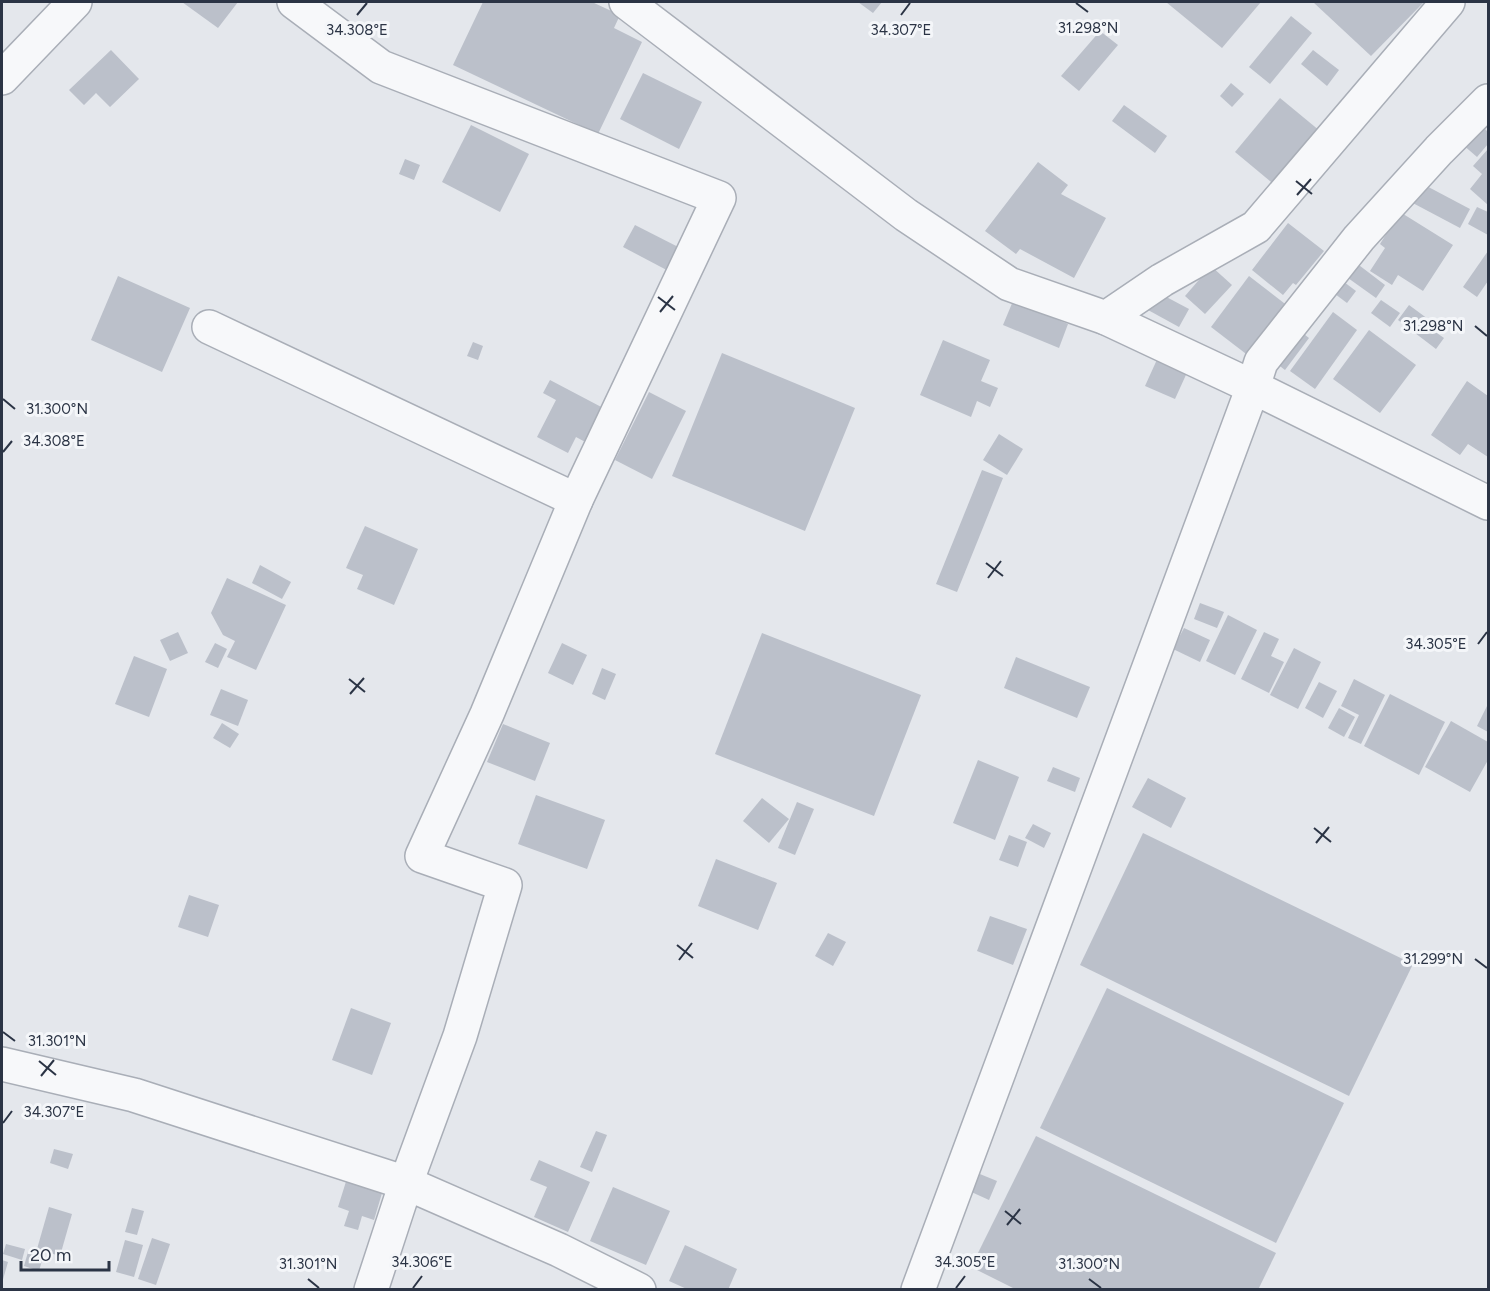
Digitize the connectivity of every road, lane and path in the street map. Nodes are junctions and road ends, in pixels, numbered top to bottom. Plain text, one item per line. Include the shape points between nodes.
1 (75, 2) edge
2 (294, 2) edge
3 (626, 2) edge
4 (1448, 2) edge
5 (2, 78) edge
6 (1488, 101) edge
7 (1106, 318) junction
8 (209, 327) dead end
9 (1253, 387) junction
10 (576, 500) junction
11 (1488, 503) edge
12 (2, 1064) edge
13 (406, 1183) junction
14 (372, 1290) edge
15 (639, 1290) edge
16 (918, 1290) edge

1 - 5 street
2 - 10 street via 381,67 719,198
3 - 7 street via 906,215 1009,284
4 - 7 street via 1256,227 1162,280
6 - 9 street via 1359,238 1261,362
7 - 9 street
8 - 10 street
9 - 11 street
9 - 16 street
10 - 13 street via 487,714 422,856 505,885 460,1036
12 - 13 street via 134,1095
13 - 14 street
13 - 15 street

